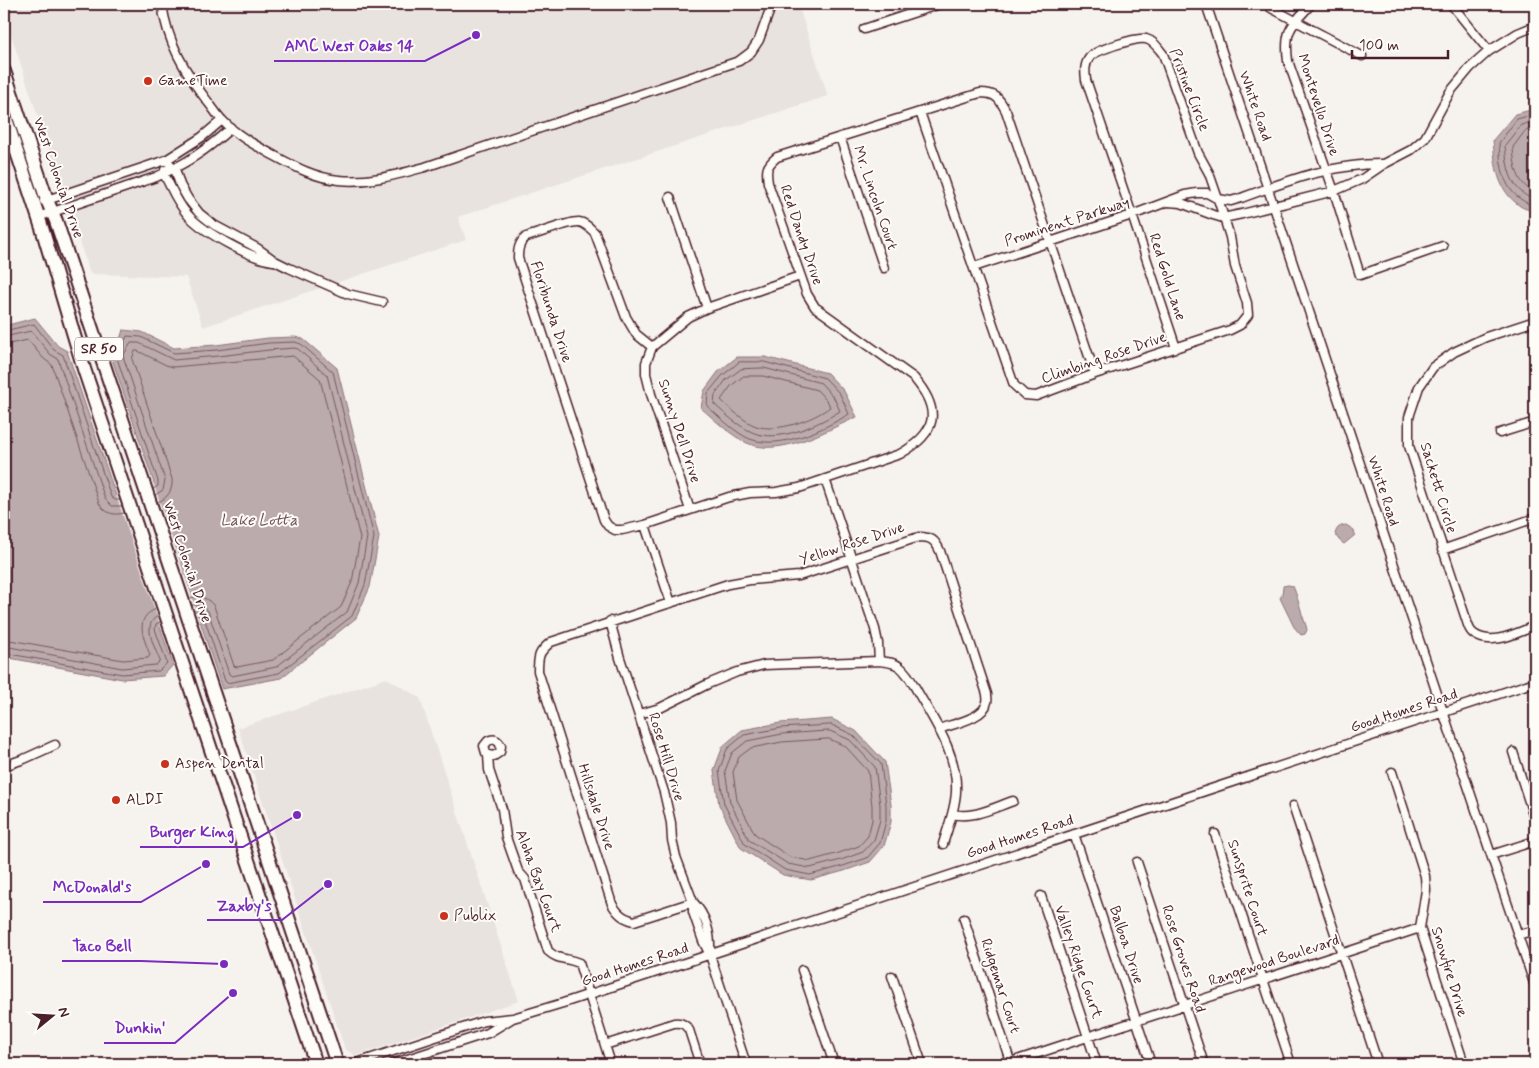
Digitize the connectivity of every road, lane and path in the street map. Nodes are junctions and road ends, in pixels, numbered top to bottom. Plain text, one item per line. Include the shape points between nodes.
1 (162, 4) edge
2 (772, 4) edge
3 (940, 4) edge
4 (1206, 4) edge
5 (1311, 4) edge
6 (1451, 4) edge
7 (1271, 8) dead end
8 (1295, 22) junction
9 (1535, 26) edge
10 (864, 29) dead end
11 (1489, 50) junction
12 (1362, 56) dead end
13 (4, 71) edge
14 (920, 112) junction
15 (4, 113) edge
16 (222, 120) junction
17 (231, 128) junction
18 (840, 137) junction
19 (166, 160) junction
20 (1384, 164) junction
21 (174, 169) junction
22 (1325, 170) junction
23 (164, 174) junction
24 (1268, 188) junction
25 (1334, 191) junction
26 (670, 197) dead end
27 (1218, 199) junction
28 (1168, 202) junction
29 (50, 206) junction
30 (1274, 206) junction
31 (36, 210) junction
32 (1132, 215) junction
33 (1223, 218) junction
34 (1051, 242) junction
35 (1443, 246) dead end
36 (275, 261) junction
37 (974, 267) junction
38 (884, 268) dead end
39 (800, 276) junction
40 (382, 302) dead end
41 (707, 308) junction
42 (1535, 321) edge
43 (652, 347) junction
44 (1176, 348) junction
45 (1095, 374) junction
46 (1535, 422) edge
47 (1500, 433) dead end
48 (825, 479) junction
49 (690, 510) junction
50 (1535, 518) edge
51 (645, 526) junction
52 (1442, 550) junction
53 (852, 558) junction
54 (671, 603) junction
55 (610, 621) junction
56 (1535, 626) edge
57 (558, 639) joint
58 (879, 660) junction
59 (1535, 682) edge
60 (214, 695) junction
61 (196, 701) junction
62 (1443, 712) junction
63 (639, 714) junction
64 (939, 729) junction
65 (55, 745) dead end
66 (1513, 752) dead end
67 (488, 755) dead end
68 (4, 766) edge
69 (1392, 772) dead end
70 (1013, 801) dead end
71 (1293, 806) dead end
72 (952, 814) junction
73 (1535, 820) edge
74 (1074, 834) junction
75 (1215, 834) dead end
76 (1535, 841) edge
77 (943, 844) dead end
78 (1491, 855) junction
79 (1137, 862) dead end
80 (258, 888) junction
81 (1041, 896) dead end
82 (693, 902) junction
83 (964, 918) dead end
84 (291, 926) junction
85 (1420, 928) junction
86 (1535, 930) edge
87 (1518, 935) junction
88 (1342, 953) junction
89 (710, 955) junction
90 (802, 970) dead end
91 (892, 976) dead end
92 (1263, 979) junction
93 (1535, 986) edge
94 (588, 994) junction
95 (1184, 1005) junction
96 (513, 1018) junction
97 (1137, 1021) junction
98 (1089, 1036) junction
99 (605, 1045) junction
100 (610, 1062) dead end
101 (316, 1064) edge
102 (337, 1064) edge
103 (354, 1064) edge
104 (392, 1064) edge
105 (700, 1064) edge
106 (746, 1064) edge
107 (834, 1064) edge
108 (922, 1064) edge
109 (1009, 1064) edge
110 (1097, 1064) edge
111 (1151, 1064) edge
112 (1204, 1064) edge
113 (1291, 1064) edge
114 (1378, 1064) edge
115 (1464, 1064) edge

1 - 16 street via 173,48 194,84
2 - 17 street via 760,40 739,61 392,176 366,181 338,180 308,173 244,139
3 - 10 street
4 - 24 street, White Road
5 - 8 street, Montevello Drive
6 - 11 street
7 - 8 street
8 - 12 street
8 - 22 street, Montevello Drive via 1288,34 1288,61
9 - 11 street
11 - 20 street via 1450,92 1425,138 1412,150
13 - 29 highway, West Colonial Drive / SR 50
14 - 18 street, Red Dandy Drive
14 - 34 street, Red Dandy Drive via 980,93 991,93 1000,100
14 - 37 street, Climbing Rose Drive
15 - 31 highway, West Colonial Drive / SR 50
16 - 17 street
16 - 19 street
17 - 21 street via 207,149
18 - 38 street, Mr. Lincoln Court
18 - 39 street, Red Dandy Drive via 777,157 769,164 768,184
19 - 21 street
19 - 23 street
19 - 29 street
20 - 22 street, Prominent Parkway
20 - 25 street via 1362,180
21 - 23 street
21 - 36 street via 184,192 199,213
22 - 24 street, Prominent Parkway
22 - 25 street, Montevello Drive
23 - 29 street
23 - 36 street via 179,203 200,226 251,254
24 - 27 street, Prominent Parkway via 1242,198
24 - 30 street, White Road
25 - 30 street
25 - 35 street, Montevello Drive via 1360,275
26 - 41 street
27 - 28 street, Prominent Parkway via 1207,193 1197,193
27 - 32 street, Pristine Circle via 1163,54 1156,45 1137,39 1097,52 1084,67
27 - 33 street, Climbing Rose Drive
28 - 32 street, Prominent Parkway
28 - 33 street via 1181,203
29 - 31 street
29 - 31 street
29 - 60 highway, West Colonial Drive / SR 50
30 - 33 street
30 - 62 street, White Road
31 - 61 highway, West Colonial Drive / SR 50 via 84,369
32 - 34 street, Prominent Parkway
32 - 44 street, Red Gold Lane
33 - 44 street, Climbing Rose Drive via 1248,315 1240,325 1230,330
34 - 37 street, Prominent Parkway
34 - 45 street, Red Dandy Drive
36 - 40 street via 348,294
37 - 45 street, Climbing Rose Drive via 1014,385 1025,395 1036,396
39 - 41 street
39 - 48 street, Red Dandy Drive via 815,307 914,378 926,391 931,409 931,425 914,446 900,454
41 - 43 street via 688,318
42 - 52 street, Sackett Circle via 1486,337 1454,352 1433,367 1419,387 1409,417 1409,446
43 - 49 street, Sunny Dell Drive via 646,363 650,394
43 - 51 street, Floribunda Drive via 636,334 626,317 595,233 588,225 571,223 521,242 518,258 604,520 615,530
44 - 45 street, Climbing Rose Drive
46 - 47 street
48 - 49 street, Red Dandy Drive via 799,488 729,497
48 - 53 street
49 - 51 street, Red Dandy Drive
50 - 52 street
51 - 54 street
52 - 56 street, Sackett Circle via 1473,634 1486,639 1500,638
53 - 54 street, Yellow Rose Drive via 799,576 728,584
53 - 58 street via 875,628
53 - 64 street, Yellow Rose Drive via 919,537 929,537 936,542 987,694 987,703 976,717
54 - 55 street, Yellow Rose Drive
55 - 57 street, Yellow Rose Drive
55 - 63 street, Rose Hill Drive
57 - 82 street, Hillsdale Drive via 542,650 538,671 612,904 617,912 634,921
58 - 63 street via 764,665 737,672 660,708
58 - 64 street via 892,662 908,676
59 - 62 street, Good Homes Road
60 - 61 highway
60 - 84 highway, West Colonial Drive / SR 50
61 - 80 highway, West Colonial Drive / SR 50
62 - 74 street, Good Homes Road
62 - 78 street, White Road
63 - 82 street, Rose Hill Drive via 664,792 676,857
64 - 72 street via 954,770 956,791
65 - 68 street
66 - 73 street
67 - 94 street, Aloha Bay Court via 506,837 518,871 525,879 548,952 555,958 579,963
69 - 85 street, Snowfire Drive via 1425,876
70 - 72 street via 971,816
71 - 88 street
72 - 77 street
74 - 89 street, Good Homes Road
74 - 97 street, Balboa Drive
75 - 92 street, Sunsprite Court
76 - 78 street
78 - 87 street, White Road
79 - 95 street, Rose Groves Road
80 - 84 highway via 276,913
80 - 101 highway, West Colonial Drive / SR 50
81 - 98 street, Valley Ridge Court
82 - 89 street, Rose Hill Drive via 701,910 711,939
83 - 109 street, Ridgemar Court
84 - 102 highway, West Colonial Drive / SR 50
85 - 88 street, Rangewood Boulevard
85 - 115 street, Snowfire Drive
86 - 87 street
87 - 93 street, White Road
88 - 92 street, Rangewood Boulevard
88 - 114 street
89 - 94 street, Good Homes Road
89 - 106 street, Rose Hill Drive
90 - 107 street
91 - 108 street
92 - 95 street, Rangewood Boulevard
92 - 113 street, Sunsprite Court
94 - 96 street, Good Homes Road
94 - 99 street
95 - 97 street, Rangewood Boulevard
95 - 112 street, Rose Groves Road
96 - 103 street, Good Homes Road via 484,1021
96 - 104 street, Good Homes Road via 488,1033
97 - 98 street, Rangewood Boulevard
97 - 111 street, Balboa Drive
98 - 109 street, Rangewood Boulevard
98 - 110 street, Valley Ridge Court
99 - 100 street
99 - 105 street via 680,1022 689,1030

